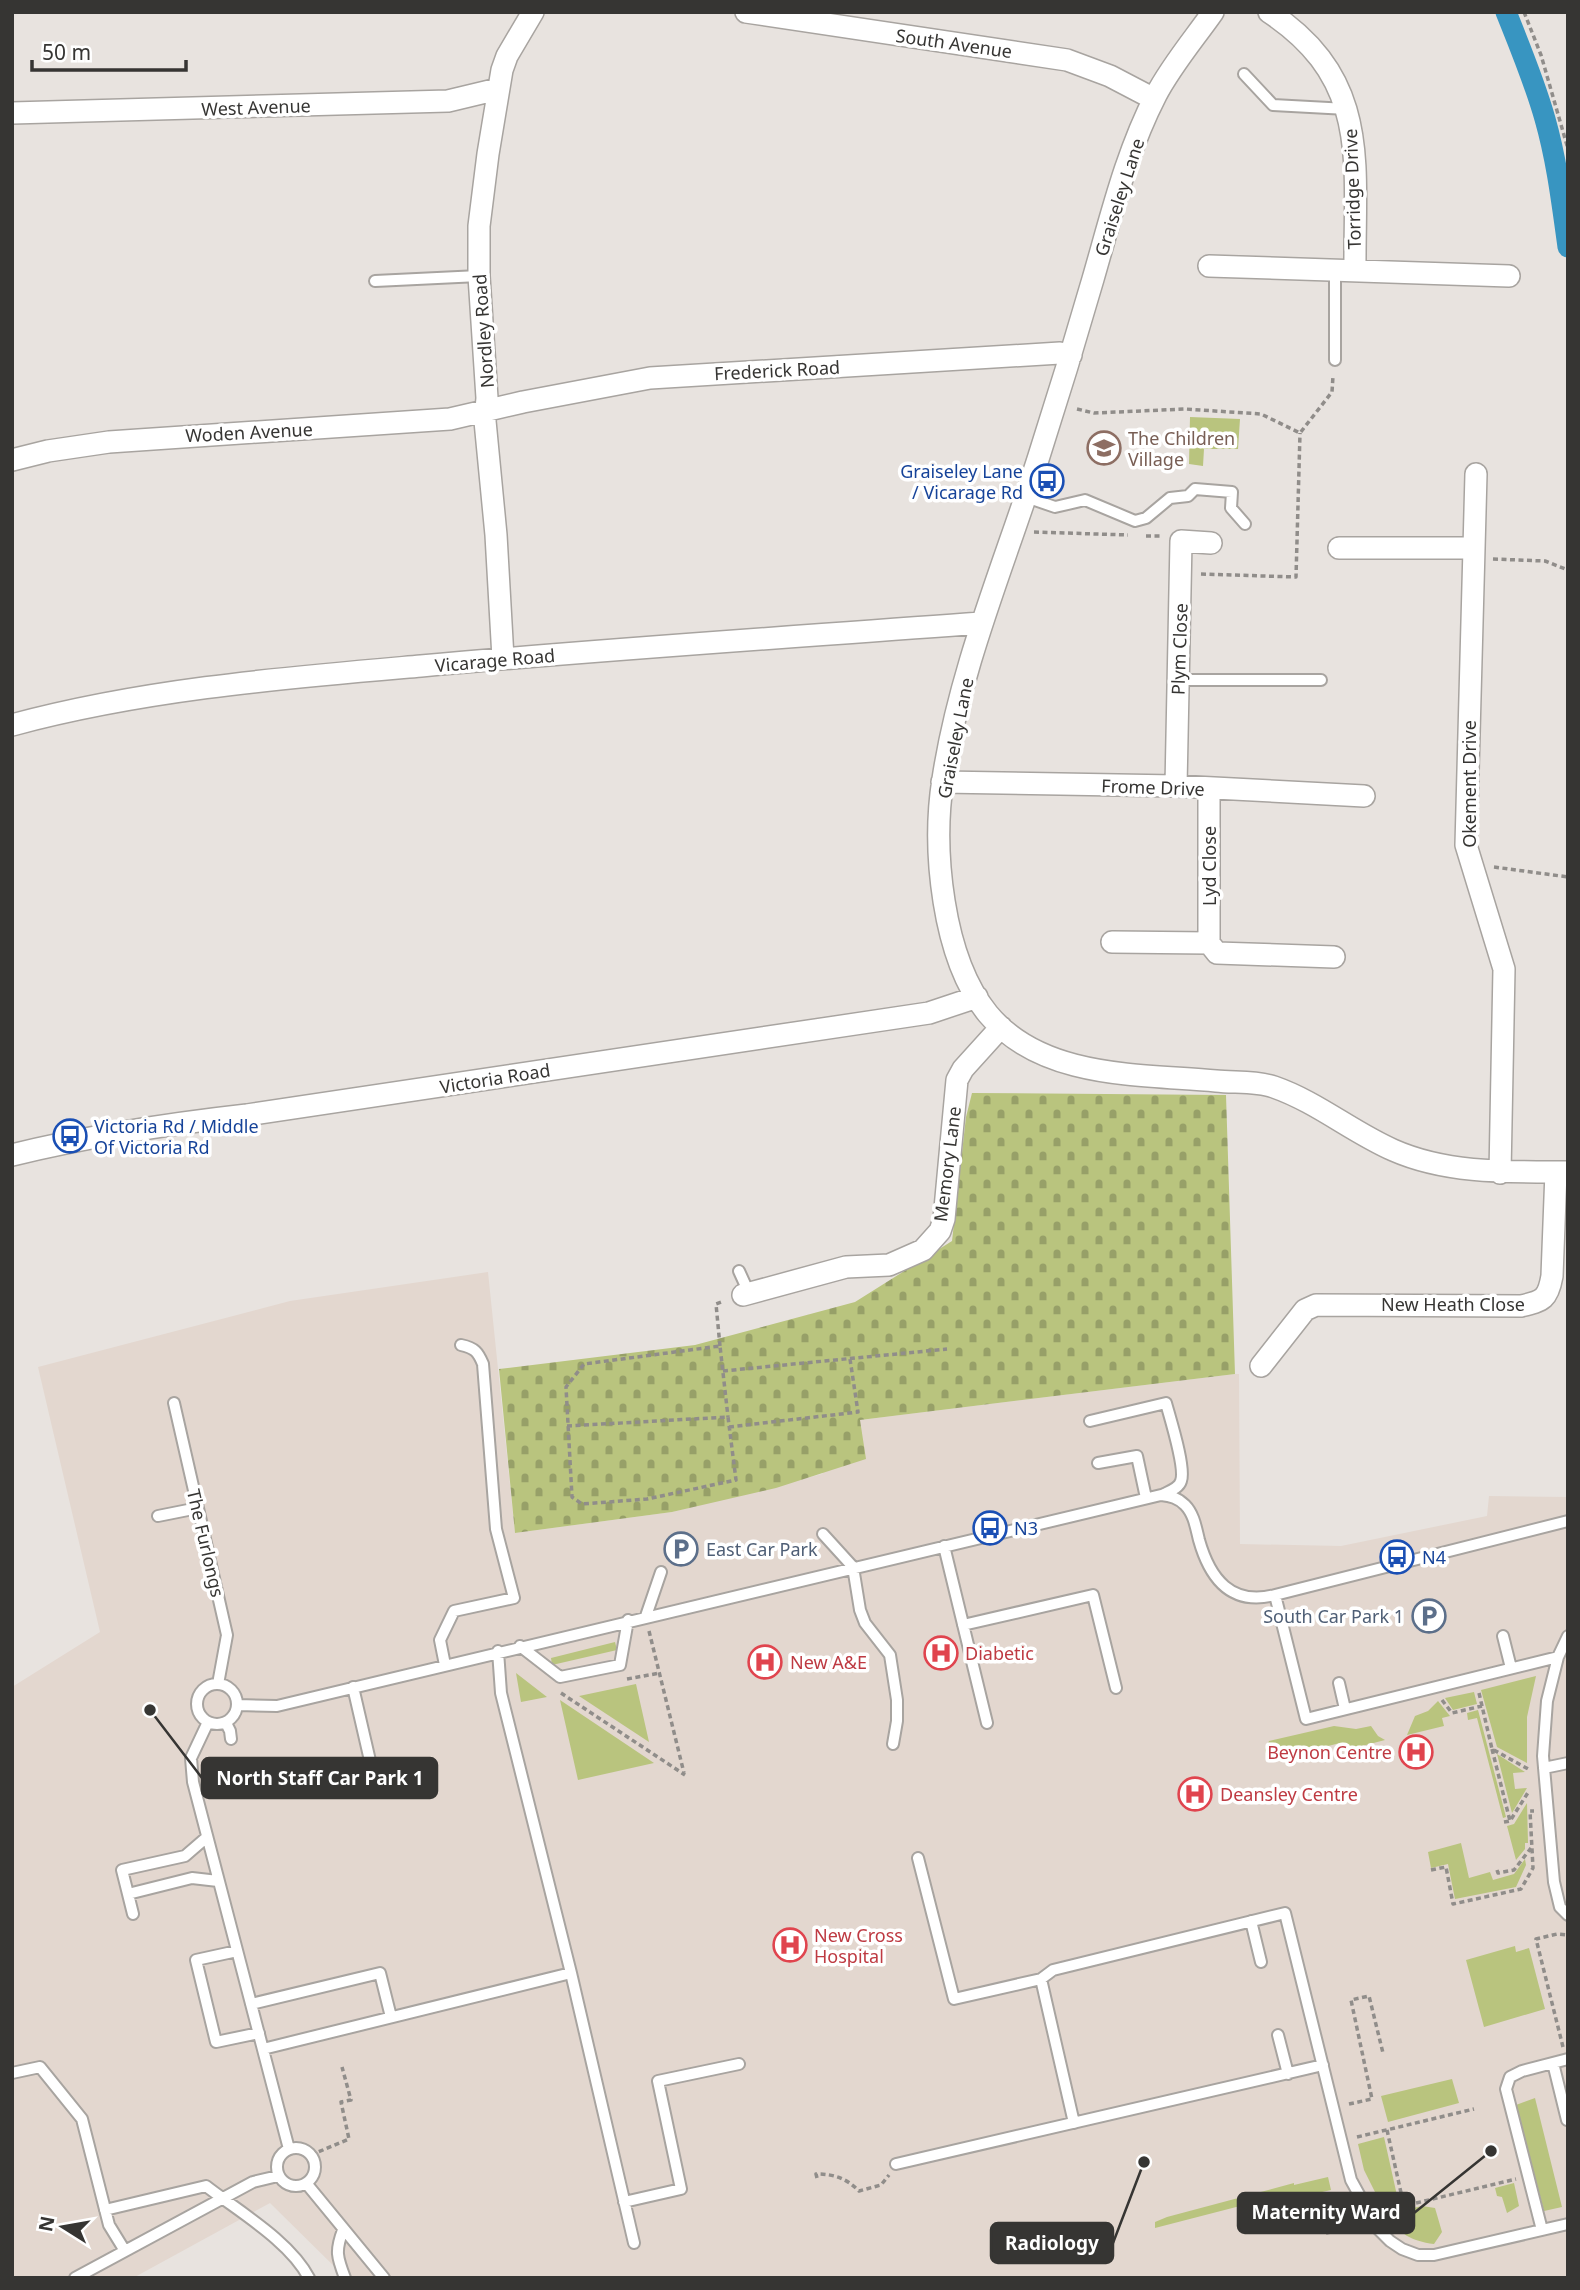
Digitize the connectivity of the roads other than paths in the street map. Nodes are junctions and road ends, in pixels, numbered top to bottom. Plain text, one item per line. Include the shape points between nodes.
1 (533, 12) edge
2 (746, 12) edge
3 (1213, 12) edge
4 (1269, 12) edge
5 (1244, 74) dead end
6 (498, 89) junction
7 (1154, 99) junction
8 (1347, 109) junction
9 (12, 113) edge
10 (1209, 266) dead end
11 (1345, 271) junction
12 (479, 276) junction
13 (1509, 276) dead end
14 (375, 281) dead end
15 (1071, 355) junction
16 (1335, 360) road end
17 (486, 410) junction
18 (12, 460) edge
19 (1476, 474) dead end
20 (1026, 497) junction
21 (1245, 524) dead end
22 (1211, 543) dead end
23 (1339, 548) dead end
24 (1474, 553) junction
25 (981, 624) junction
26 (503, 658) junction
27 (1178, 680) junction
28 (1321, 680) dead end
29 (12, 725) edge
30 (942, 782) junction
31 (1176, 786) junction
32 (1209, 789) junction
33 (1364, 796) dead end
34 (1112, 942) dead end
35 (1209, 943) junction
36 (1334, 957) dead end
37 (977, 997) junction
38 (1001, 1027) junction
39 (12, 1155) edge
40 (1500, 1172) junction
41 (1562, 1172) edge
42 (739, 1271) dead end
43 (746, 1294) joint
44 (461, 1345) dead end
45 (1261, 1366) dead end
46 (174, 1403) dead end
47 (1090, 1421) dead end
48 (1098, 1463) dead end
49 (1161, 1495) junction
50 (1146, 1498) junction
51 (198, 1508) junction
52 (158, 1516) dead end
53 (1568, 1521) edge
54 (823, 1534) dead end
55 (944, 1546) junction
56 (853, 1567) junction
57 (661, 1572) dead end
58 (1276, 1595) junction
59 (646, 1616) junction
60 (628, 1620) junction
61 (963, 1625) junction
62 (1503, 1636) dead end
63 (1568, 1636) edge
64 (520, 1646) junction
65 (498, 1651) junction
66 (1558, 1657) junction
67 (445, 1665) junction
68 (1511, 1668) junction
69 (1339, 1683) dead end
70 (218, 1684) junction
71 (353, 1687) junction
72 (1115, 1688) dead end
73 (238, 1705) junction
74 (1345, 1709) junction
75 (208, 1722) junction
76 (226, 1723) junction
77 (986, 1723) dead end
78 (231, 1740) dead end
79 (893, 1744) dead end
80 (1568, 1763) edge
81 (371, 1765) dead end
82 (1544, 1768) junction
83 (207, 1837) junction
84 (918, 1858) dead end
85 (218, 1881) junction
86 (128, 1894) junction
87 (133, 1914) dead end
88 (1568, 1915) edge
89 (1251, 1921) junction
90 (237, 1951) junction
91 (1261, 1962) dead end
92 (571, 1973) junction
93 (1041, 1979) junction
94 (251, 2004) junction
95 (391, 2017) junction
96 (259, 2033) junction
97 (1278, 2035) dead end
98 (263, 2049) junction
99 (1567, 2059) edge
100 (1553, 2063) junction
101 (739, 2064) dead end
102 (1323, 2065) junction
103 (12, 2073) edge
104 (1288, 2074) junction
105 (1567, 2120) edge
106 (1074, 2123) junction
107 (289, 2149) junction
108 (896, 2164) road end
109 (278, 2176) junction
110 (306, 2183) junction
111 (222, 2199) junction
112 (624, 2202) junction
113 (106, 2210) junction
114 (1568, 2224) edge
115 (344, 2230) junction
116 (1542, 2230) junction
117 (634, 2243) dead end
118 (125, 2251) junction
119 (75, 2278) edge
120 (309, 2278) edge
121 (345, 2278) edge
122 (384, 2278) edge

1 - 6 street, Nordley Road via 507,56
2 - 7 street, South Avenue via 1067,60 1110,75
3 - 7 street, Graiseley Lane
4 - 8 street, Torridge Drive via 1322,61
5 - 8 lane via 1273,105
6 - 9 street, West Avenue via 448,101
6 - 12 street, Nordley Road via 479,226
7 - 15 street, Graiseley Lane via 1131,152
8 - 11 street, Torridge Drive via 1354,139
10 - 11 street
11 - 13 street
11 - 16 lane
12 - 14 lane
12 - 17 street, Nordley Road
15 - 17 street, Frederick Road via 650,378
15 - 20 street, Graiseley Lane
17 - 18 street, Woden Avenue via 401,424 109,442
17 - 26 street, Nordley Road
19 - 24 street, Okement Drive
20 - 21 lane via 1055,507 1085,500 1135,521 1146,518 1170,498 1188,496 1195,489 1232,492 1231,508
20 - 25 street, Graiseley Lane
22 - 27 street, Plym Close via 1181,541
23 - 24 street
24 - 40 street, Okement Drive via 1466,845 1504,969
25 - 26 street, Vicarage Road
25 - 30 street, Graiseley Lane
26 - 29 street, Vicarage Road via 162,694
27 - 28 lane
27 - 31 street, Plym Close
30 - 31 street, Frome Drive
30 - 37 street, Graiseley Lane via 940,835 948,918 960,964
31 - 32 street, Frome Drive
32 - 33 street, Frome Drive
32 - 35 street, Lyd Close
34 - 35 street
35 - 36 street via 1217,953
37 - 38 street, Graiseley Lane
37 - 39 street, Victoria Road via 929,1013 182,1122
38 - 40 street, Graiseley Lane via 1057,1061 1095,1069 1271,1086 1394,1151 1439,1164
38 - 43 street, Memory Lane via 957,1080 944,1219 923,1250 889,1265 846,1267
40 - 41 street, Graiseley Lane
41 - 45 street, New Heath Close via 1552,1276 1541,1301 1521,1306 1316,1305 1305,1310
42 - 43 lane
44 - 67 lane via 478,1352 483,1364 496,1529 514,1598 454,1611 440,1640
46 - 51 lane, The Furlongs
47 - 49 lane via 1166,1403 1182,1468 1181,1481 1174,1490
48 - 50 lane via 1137,1455
49 - 50 lane
49 - 58 lane via 1174,1496 1191,1512 1201,1547 1222,1584 1250,1599
50 - 55 lane
51 - 52 lane
51 - 70 lane, The Furlongs via 227,1635
53 - 58 lane
54 - 56 lane
55 - 56 lane
55 - 61 lane
56 - 59 lane
56 - 79 lane via 860,1610 890,1656 897,1721
57 - 59 lane
58 - 74 lane via 1306,1719
59 - 60 lane
60 - 64 lane
60 - 64 lane via 620,1665 560,1676
61 - 72 lane via 1093,1595
61 - 77 lane
62 - 68 lane
63 - 66 lane
64 - 65 lane
65 - 67 lane
65 - 92 lane via 501,1693
66 - 68 lane
66 - 82 lane via 1543,1728
67 - 71 lane
68 - 74 lane
69 - 74 lane
70 - 73 lane via 234,1692
70 - 75 lane via 202,1690 197,1703
71 - 73 lane via 277,1706
71 - 81 lane
73 - 76 lane
75 - 76 lane
75 - 83 lane via 191,1758 192,1782
76 - 78 lane
80 - 82 lane
82 - 88 lane via 1554,1882 1560,1907
83 - 85 lane
83 - 86 lane via 185,1856 122,1870
84 - 93 lane via 954,1999
85 - 86 lane via 192,1878
85 - 90 lane
86 - 87 lane
89 - 91 lane
89 - 93 lane via 1053,1970
89 - 102 lane via 1285,1913
90 - 94 lane
90 - 96 lane via 196,1961 216,2042
92 - 95 lane
92 - 112 lane
93 - 106 lane
94 - 95 lane via 380,1973
94 - 96 lane
95 - 98 lane
96 - 98 lane
97 - 104 lane
98 - 107 lane
99 - 100 lane
100 - 105 lane
100 - 116 lane via 1510,2077 1506,2089
101 - 112 lane via 658,2081 681,2189
102 - 104 lane
102 - 116 lane via 1351,2180 1378,2229 1390,2241 1418,2255 1433,2255
103 - 113 lane via 40,2067 82,2119
104 - 106 lane
106 - 108 lane
107 - 109 lane via 276,2163
107 - 110 lane via 301,2148 311,2155 314,2173
109 - 110 lane via 288,2185
109 - 111 lane via 253,2182
110 - 115 lane
111 - 113 lane via 206,2186
111 - 118 lane
111 - 120 lane via 290,2250
112 - 117 lane
113 - 118 lane via 109,2225
114 - 116 lane
115 - 121 lane via 337,2246
115 - 122 lane
118 - 119 lane

